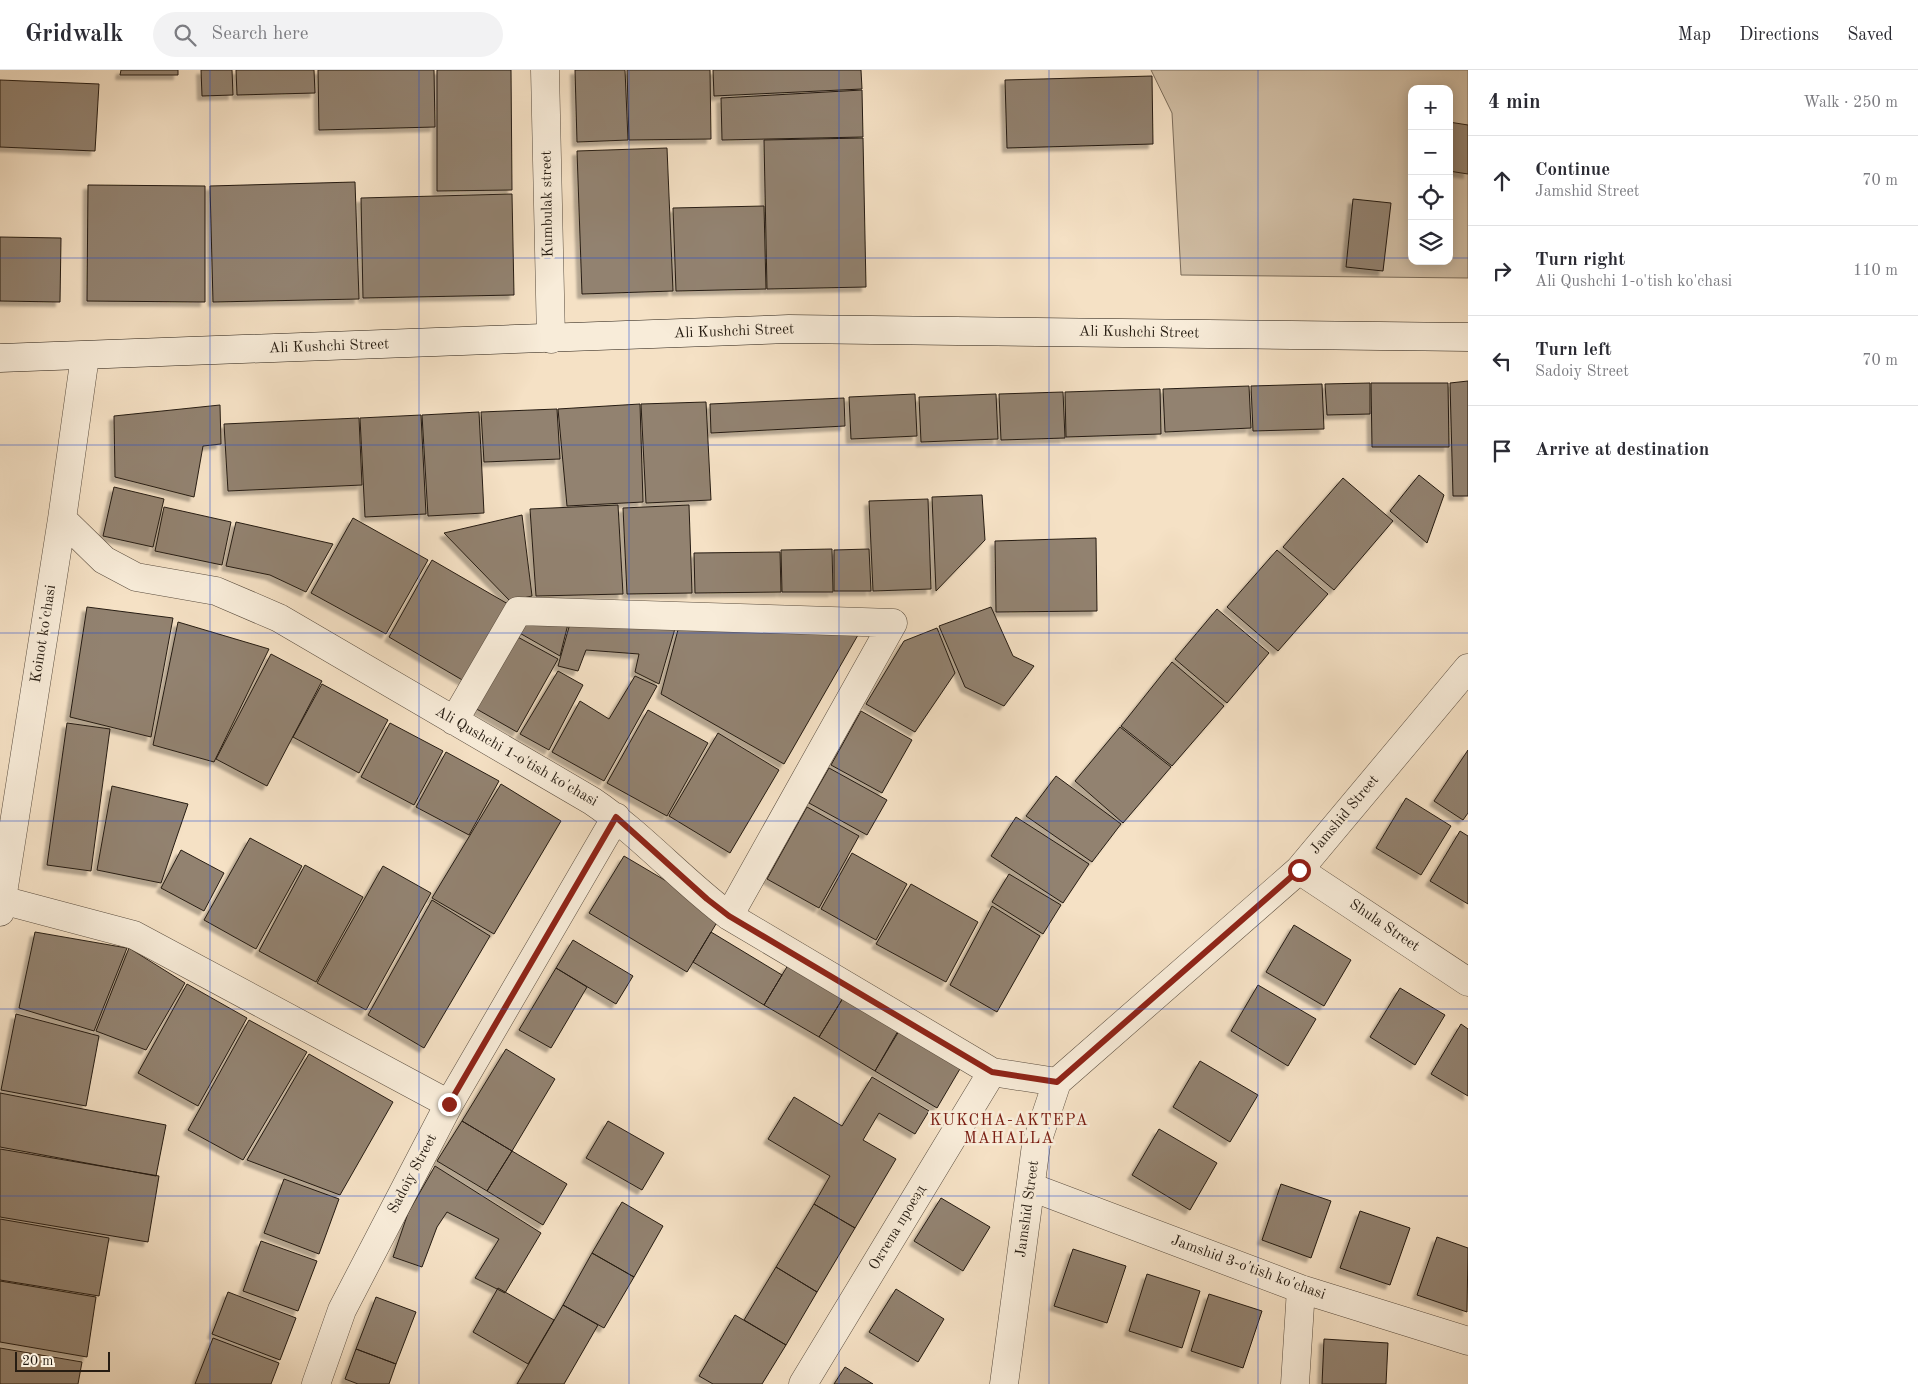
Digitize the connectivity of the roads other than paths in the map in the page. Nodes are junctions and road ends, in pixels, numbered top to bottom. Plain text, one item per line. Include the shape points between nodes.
1 (545, 70) edge
2 (1468, 337) edge
3 (551, 338) junction
4 (85, 356) junction
5 (0, 358) edge
6 (62, 519) junction
7 (1468, 668) edge
8 (454, 721) junction
9 (616, 817) junction
10 (1299, 870) junction
11 (1, 906) edge
12 (729, 916) junction
13 (1468, 982) edge
14 (992, 1072) junction
15 (1057, 1082) junction
16 (449, 1104) junction
17 (1031, 1188) junction
18 (1301, 1289) junction
19 (1468, 1341) edge
20 (316, 1384) edge
21 (803, 1384) edge
22 (1004, 1384) edge
23 (1295, 1384) edge

1 - 3 street, Kumbulak street
2 - 3 street, Ali Kushchi Street via 789,330
3 - 4 street, Ali Kushchi Street
4 - 5 street, Ali Kushchi Street
4 - 6 street, Koinot ko'chasi
6 - 8 street, Ali Qushchi 1-o'tish ko'chasi via 104,560 136,577 216,591 257,608
6 - 11 street, Koinot ko'chasi
7 - 10 street, Jamshid Street
8 - 9 street, Ali Qushchi 1-o'tish ko'chasi
8 - 12 street via 518,611 893,623
9 - 12 street, Ali Qushchi 1-o'tish ko'chasi
9 - 16 street, Sadoiy Street
10 - 13 street, Shula Street
10 - 15 street, Jamshid Street
11 - 16 street via 134,935
12 - 14 street, Ali Qushchi 1-o'tish ko'chasi
14 - 15 street, Ali Qushchi 1-o'tish ko'chasi
14 - 21 street, Октепа проезд
15 - 17 street, Jamshid Street via 1036,1145
16 - 20 street, Sadoiy Street via 342,1310
17 - 18 street, Jamshid 3-o'tish ko'chasi
17 - 22 street, Jamshid Street
18 - 19 street, Jamshid 3-o'tish ko'chasi
18 - 23 street

